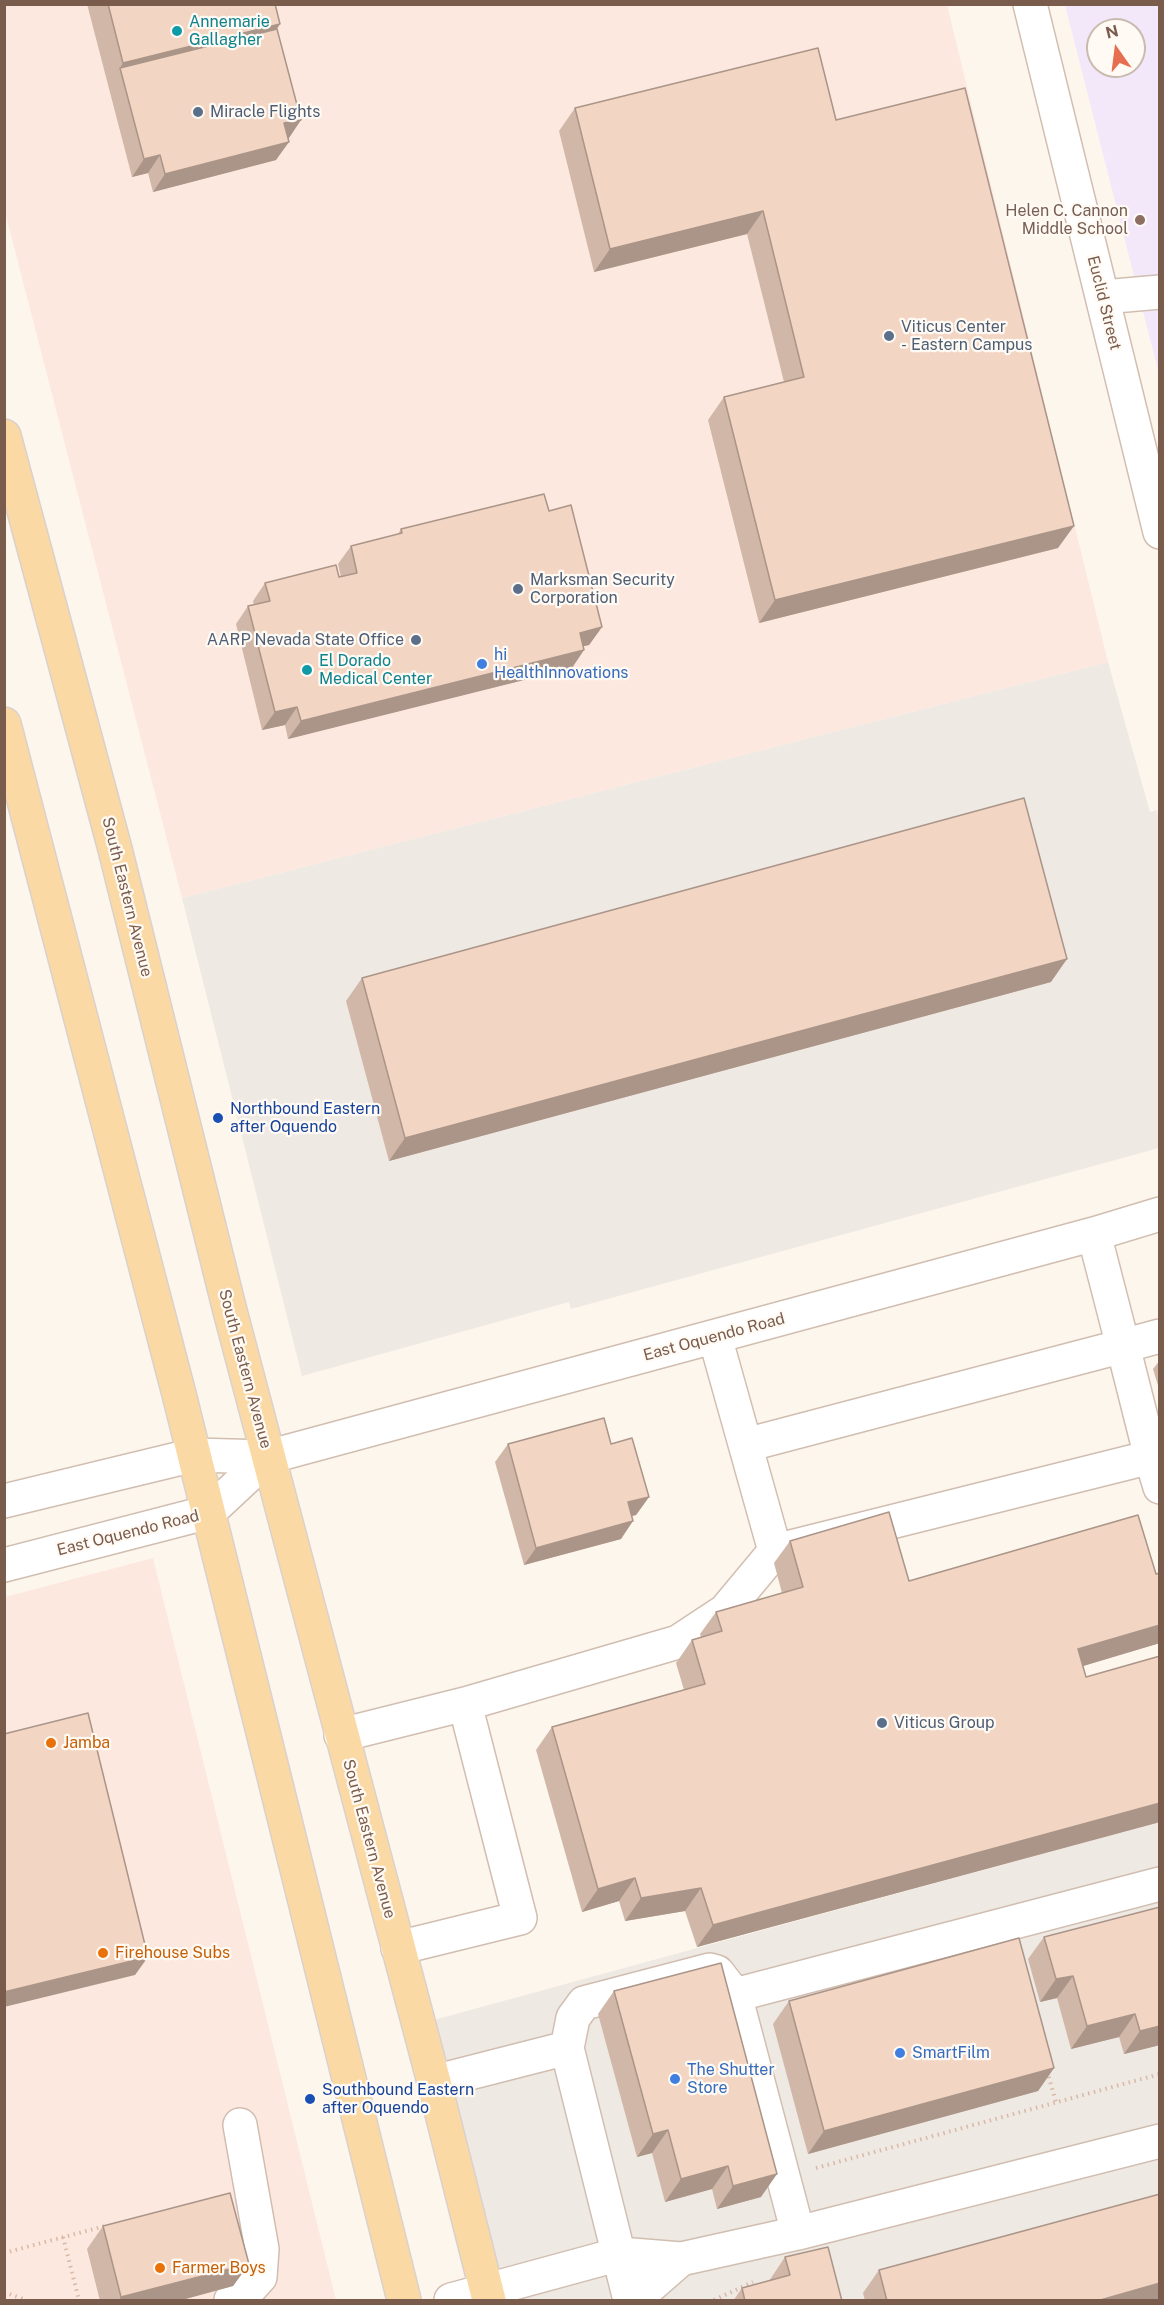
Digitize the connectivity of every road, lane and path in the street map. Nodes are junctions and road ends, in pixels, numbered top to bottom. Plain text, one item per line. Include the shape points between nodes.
1 (1030, 4) edge
2 (1160, 292) edge
3 (1103, 297) junction
4 (4, 436) edge
5 (1160, 532) edge
6 (4, 724) edge
7 (1160, 1214) edge
8 (1094, 1234) junction
9 (1160, 1336) edge
10 (715, 1337) junction
11 (1123, 1346) junction
12 (746, 1445) junction
13 (194, 1455) junction
14 (268, 1457) junction
15 (1155, 1472) edge
16 (4, 1502) edge
17 (208, 1512) junction
18 (776, 1551) junction
19 (4, 1565) edge
20 (465, 1704) junction
21 (341, 1735) junction
22 (1160, 1884) edge
23 (398, 1948) junction
24 (735, 1995) junction
25 (567, 2048) junction
26 (1047, 2068) edge
27 (1160, 2074) edge
28 (434, 2082) junction
29 (1056, 2102) junction
30 (240, 2125) dead end
31 (1160, 2141) edge
32 (783, 2178) junction
33 (109, 2225) edge
34 (798, 2232) junction
35 (63, 2237) junction
36 (4, 2253) edge
37 (620, 2254) junction
38 (681, 2259) junction
39 (4, 2292) edge
40 (488, 2296) edge
41 (26, 2301) edge
42 (79, 2301) edge
43 (231, 2301) edge
44 (404, 2301) edge
45 (451, 2301) edge
46 (632, 2301) edge

1 - 3 street, Euclid Street
2 - 3 street
3 - 5 street, Euclid Street
4 - 14 main road, South Eastern Avenue via 115,849
6 - 13 main road
7 - 8 street, East Oquendo Road
8 - 10 street, East Oquendo Road
8 - 11 street
9 - 11 street
10 - 12 street
10 - 14 street, East Oquendo Road
11 - 12 street
11 - 15 street
12 - 18 street
13 - 14 street, East Oquendo Road
13 - 16 street, East Oquendo Road
13 - 17 main road
14 - 17 street, East Oquendo Road
14 - 21 main road, South Eastern Avenue
15 - 18 street
17 - 19 street, East Oquendo Road
17 - 44 main road
18 - 20 street via 725,1611 678,1642
20 - 21 street
20 - 23 street via 520,1918
21 - 23 main road, South Eastern Avenue
22 - 24 street
23 - 28 main road, South Eastern Avenue
24 - 25 street via 717,1971 710,1970 584,2003 573,2018
24 - 32 street
25 - 28 street
25 - 37 street
26 - 29 path
27 - 29 path
28 - 40 main road, South Eastern Avenue
29 - 32 path
30 - 43 street via 262,2249 260,2277 241,2298
31 - 34 street
32 - 34 street
33 - 35 path
34 - 38 street
35 - 36 path
35 - 42 path
37 - 38 street
37 - 40 street
37 - 46 street
38 - 46 street
39 - 41 path
40 - 45 street

